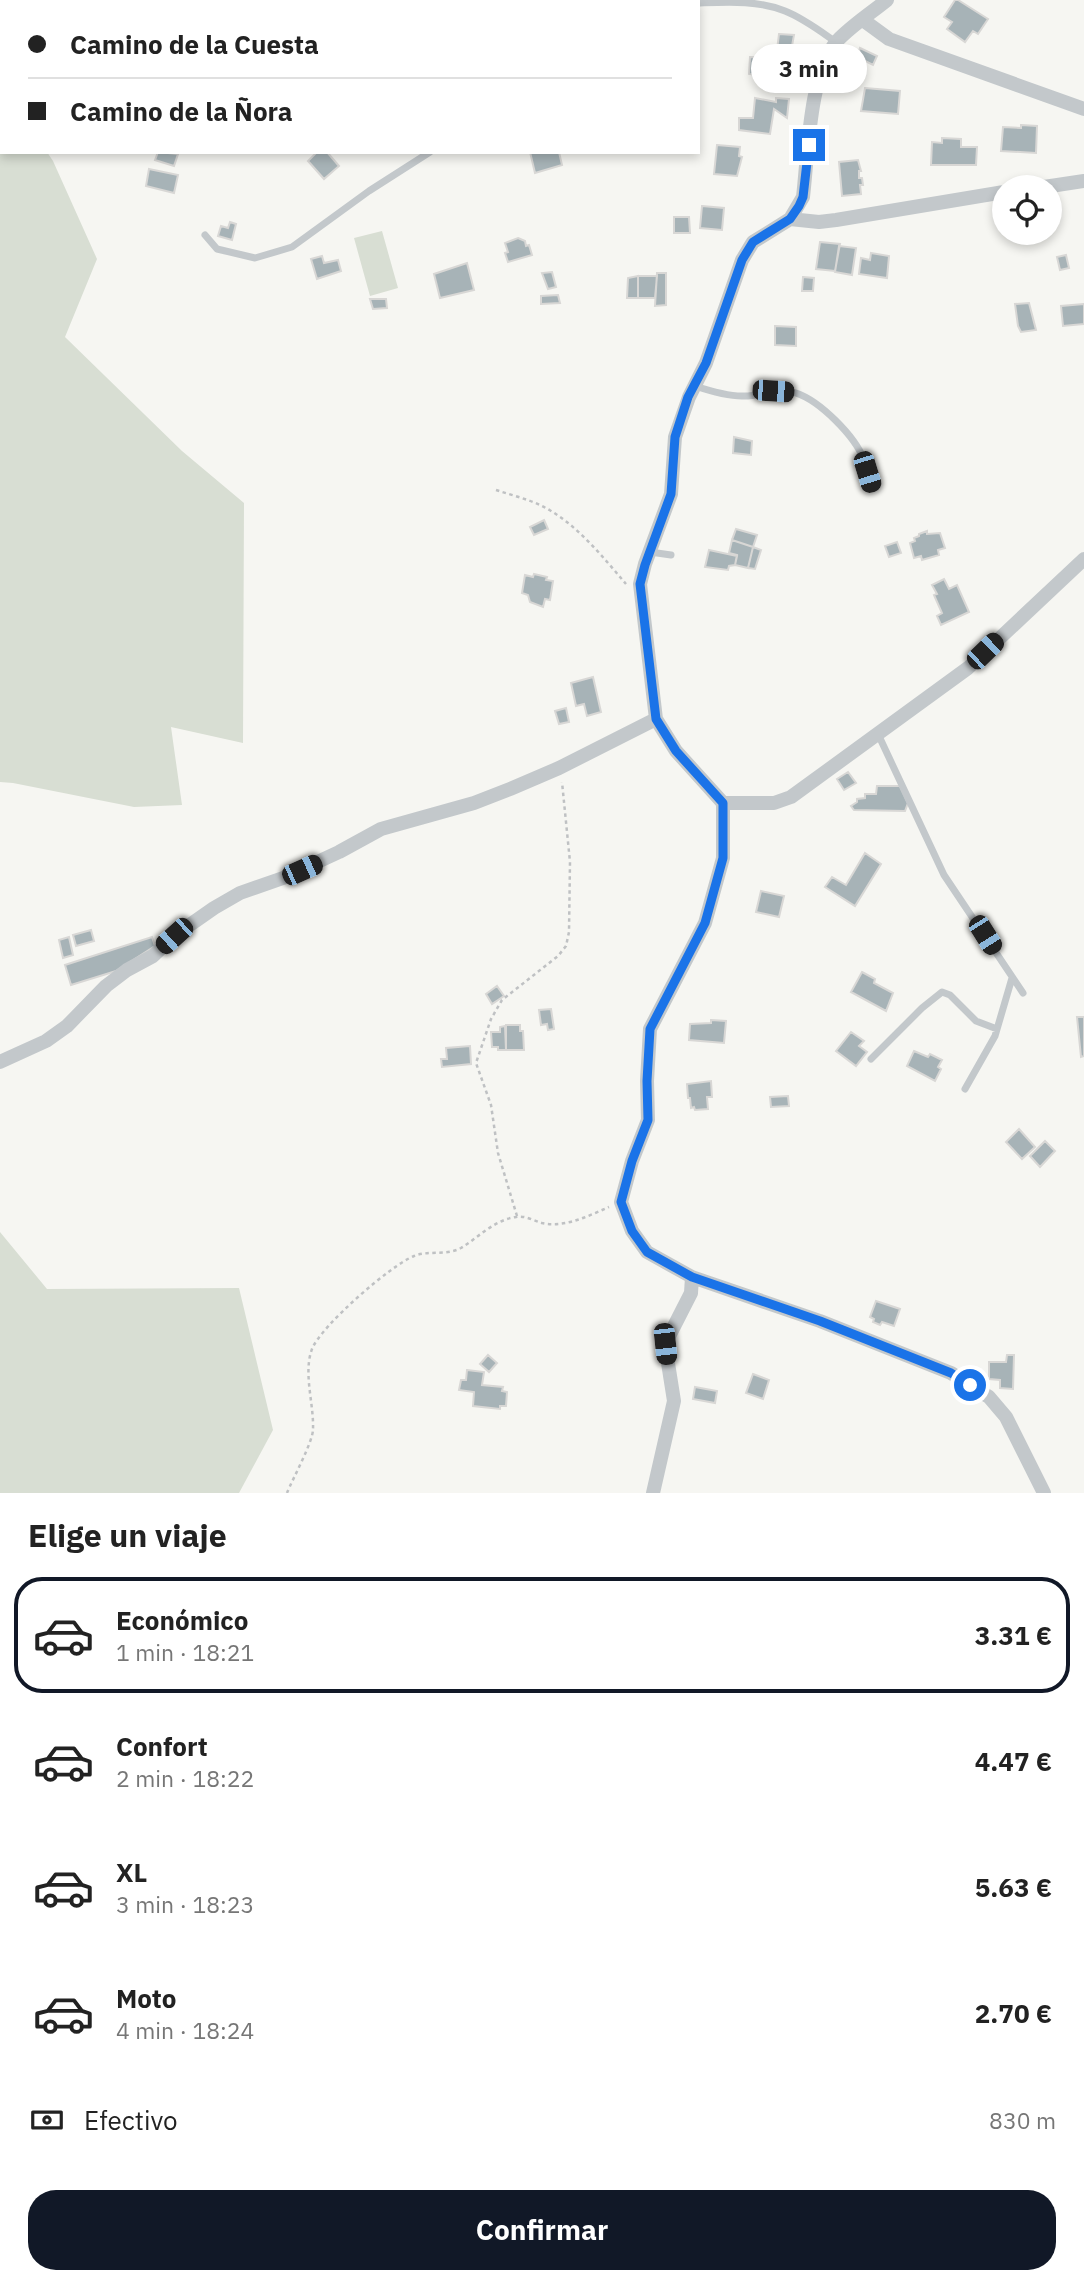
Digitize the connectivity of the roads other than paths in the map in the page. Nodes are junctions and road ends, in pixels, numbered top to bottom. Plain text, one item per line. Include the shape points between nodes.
1 (887, 0) edge
2 (700, 3) edge
3 (863, 20) junction
4 (836, 42) junction
5 (1084, 109) edge
6 (427, 154) edge
7 (1084, 181) edge
8 (1062, 184) edge
9 (992, 194) edge
10 (790, 219) junction
11 (205, 235) dead end
12 (694, 386) junction
13 (872, 486) dead end
14 (649, 552) junction
15 (671, 555) dead end
16 (1084, 559) edge
17 (656, 719) junction
18 (877, 733) junction
19 (723, 803) junction
20 (1012, 978) junction
21 (1023, 993) dead end
22 (997, 1030) junction
23 (871, 1059) dead end
24 (0, 1062) edge
25 (965, 1089) dead end
26 (692, 1277) junction
27 (653, 1493) edge
28 (1044, 1493) edge

1 - 3 street
2 - 4 lane via 767,5 804,20
3 - 4 street
3 - 5 street via 889,39
4 - 10 street via 816,93 803,197
6 - 11 lane via 292,247 255,258 217,249
7 - 8 street
9 - 10 street via 836,220
10 - 12 street via 753,242 742,260
12 - 13 lane via 744,396 795,393 825,410 845,432 863,457
12 - 14 street via 675,437 671,494
14 - 15 lane
14 - 17 street via 640,584
16 - 18 street via 968,668
17 - 19 street via 676,751
17 - 24 street via 559,768 474,803 381,829 328,858 240,893 106,986 46,1041
18 - 19 street via 791,797 774,803
18 - 20 lane via 944,875
19 - 26 street via 723,858 705,923 650,1029 648,1120 621,1202 632,1231 647,1252
20 - 21 lane
20 - 22 lane
22 - 23 lane via 976,1021 943,992
22 - 25 lane
26 - 27 street via 691,1293 665,1344 674,1401
26 - 28 street via 951,1373 989,1397 1006,1417

